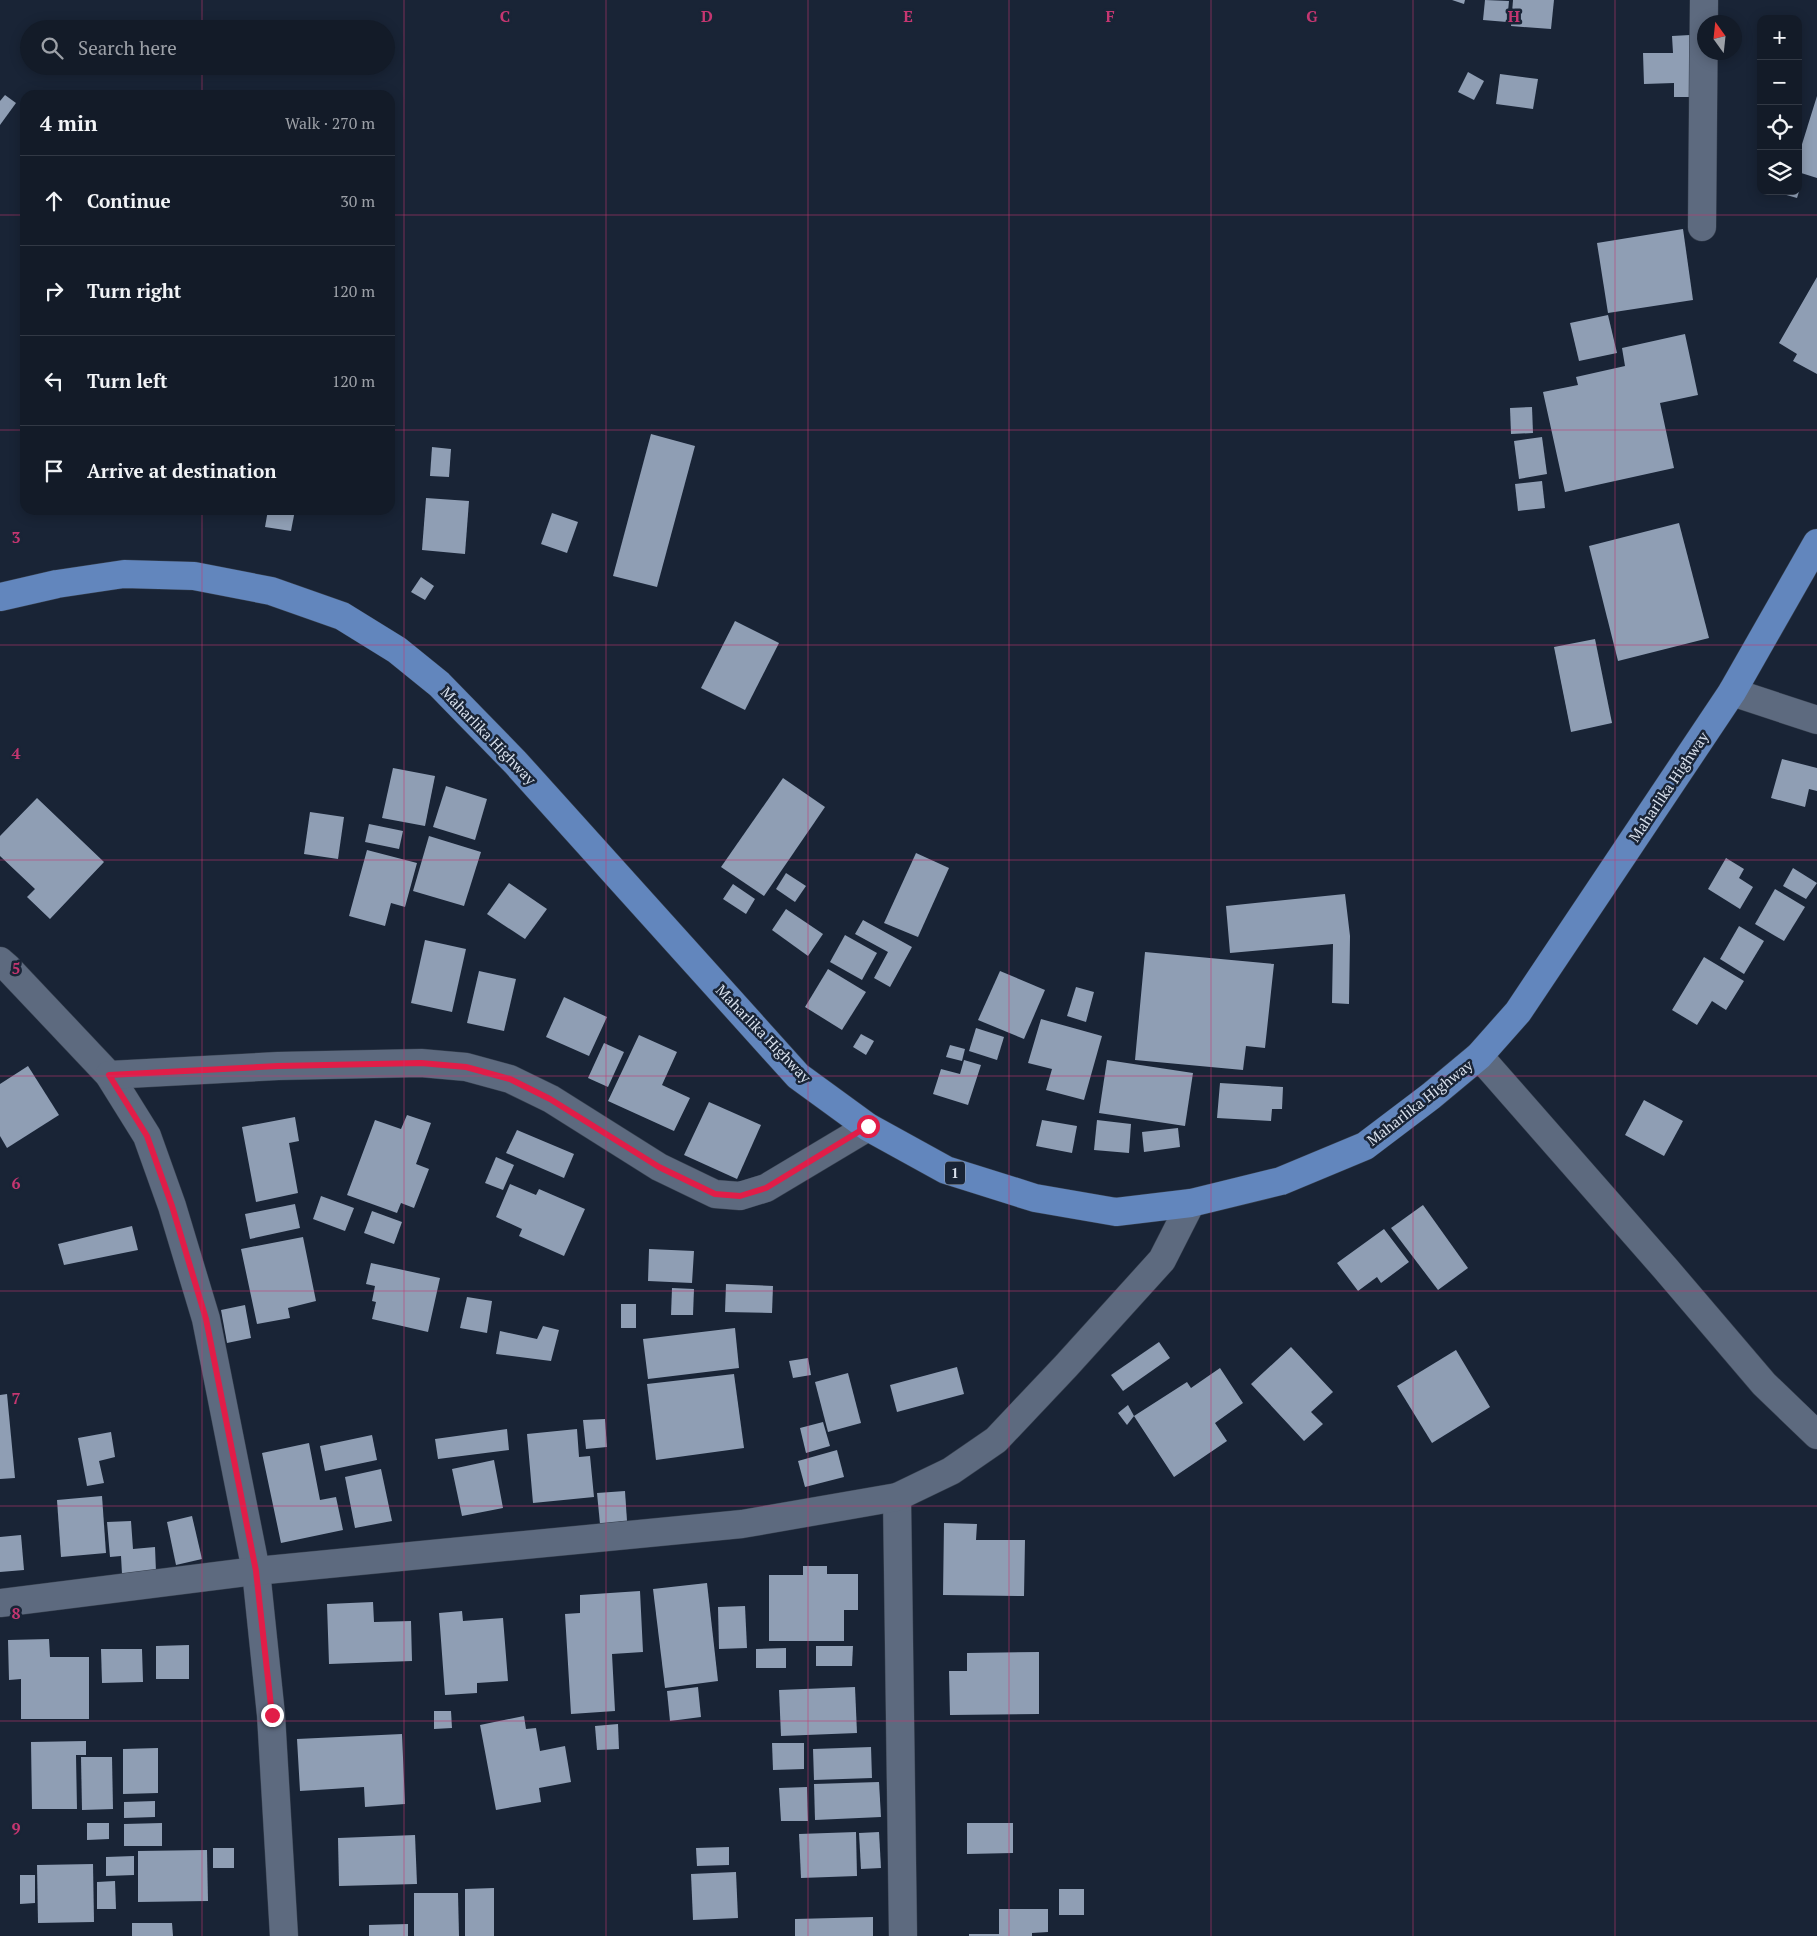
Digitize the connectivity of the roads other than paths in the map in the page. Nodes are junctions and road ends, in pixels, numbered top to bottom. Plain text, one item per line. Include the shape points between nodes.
1 (1704, 0) edge
2 (1702, 227) dead end
3 (1817, 543) edge
4 (0, 597) edge
5 (1732, 692) junction
6 (1817, 720) edge
7 (0, 961) edge
8 (1479, 1056) junction
9 (109, 1075) junction
10 (868, 1126) junction
11 (1191, 1204) junction
12 (1817, 1435) edge
13 (897, 1497) junction
14 (256, 1571) junction
15 (0, 1603) edge
16 (284, 1936) edge
17 (903, 1936) edge

1 - 2 street
3 - 5 highway, Maharlika Highway / 1
4 - 10 highway, Maharlika Highway / 1 via 124,574 194,576 271,591 342,616 397,650 439,684 515,762 798,1076
5 - 6 street
5 - 8 highway, Maharlika Highway / 1 via 1518,1012
7 - 9 street
8 - 11 highway, Maharlika Highway / 1 via 1365,1146 1281,1181
8 - 12 street via 1764,1384
9 - 10 street via 287,1065 421,1063 466,1067 510,1079 550,1099 659,1167 715,1194 740,1196 766,1188
9 - 14 street via 147,1136 203,1310
10 - 11 highway, Maharlika Highway / 1 via 946,1170 1035,1198 1116,1212
11 - 13 street via 1162,1260 996,1440 951,1471
13 - 14 street via 742,1524
13 - 17 street
14 - 15 street
14 - 16 street via 272,1715

